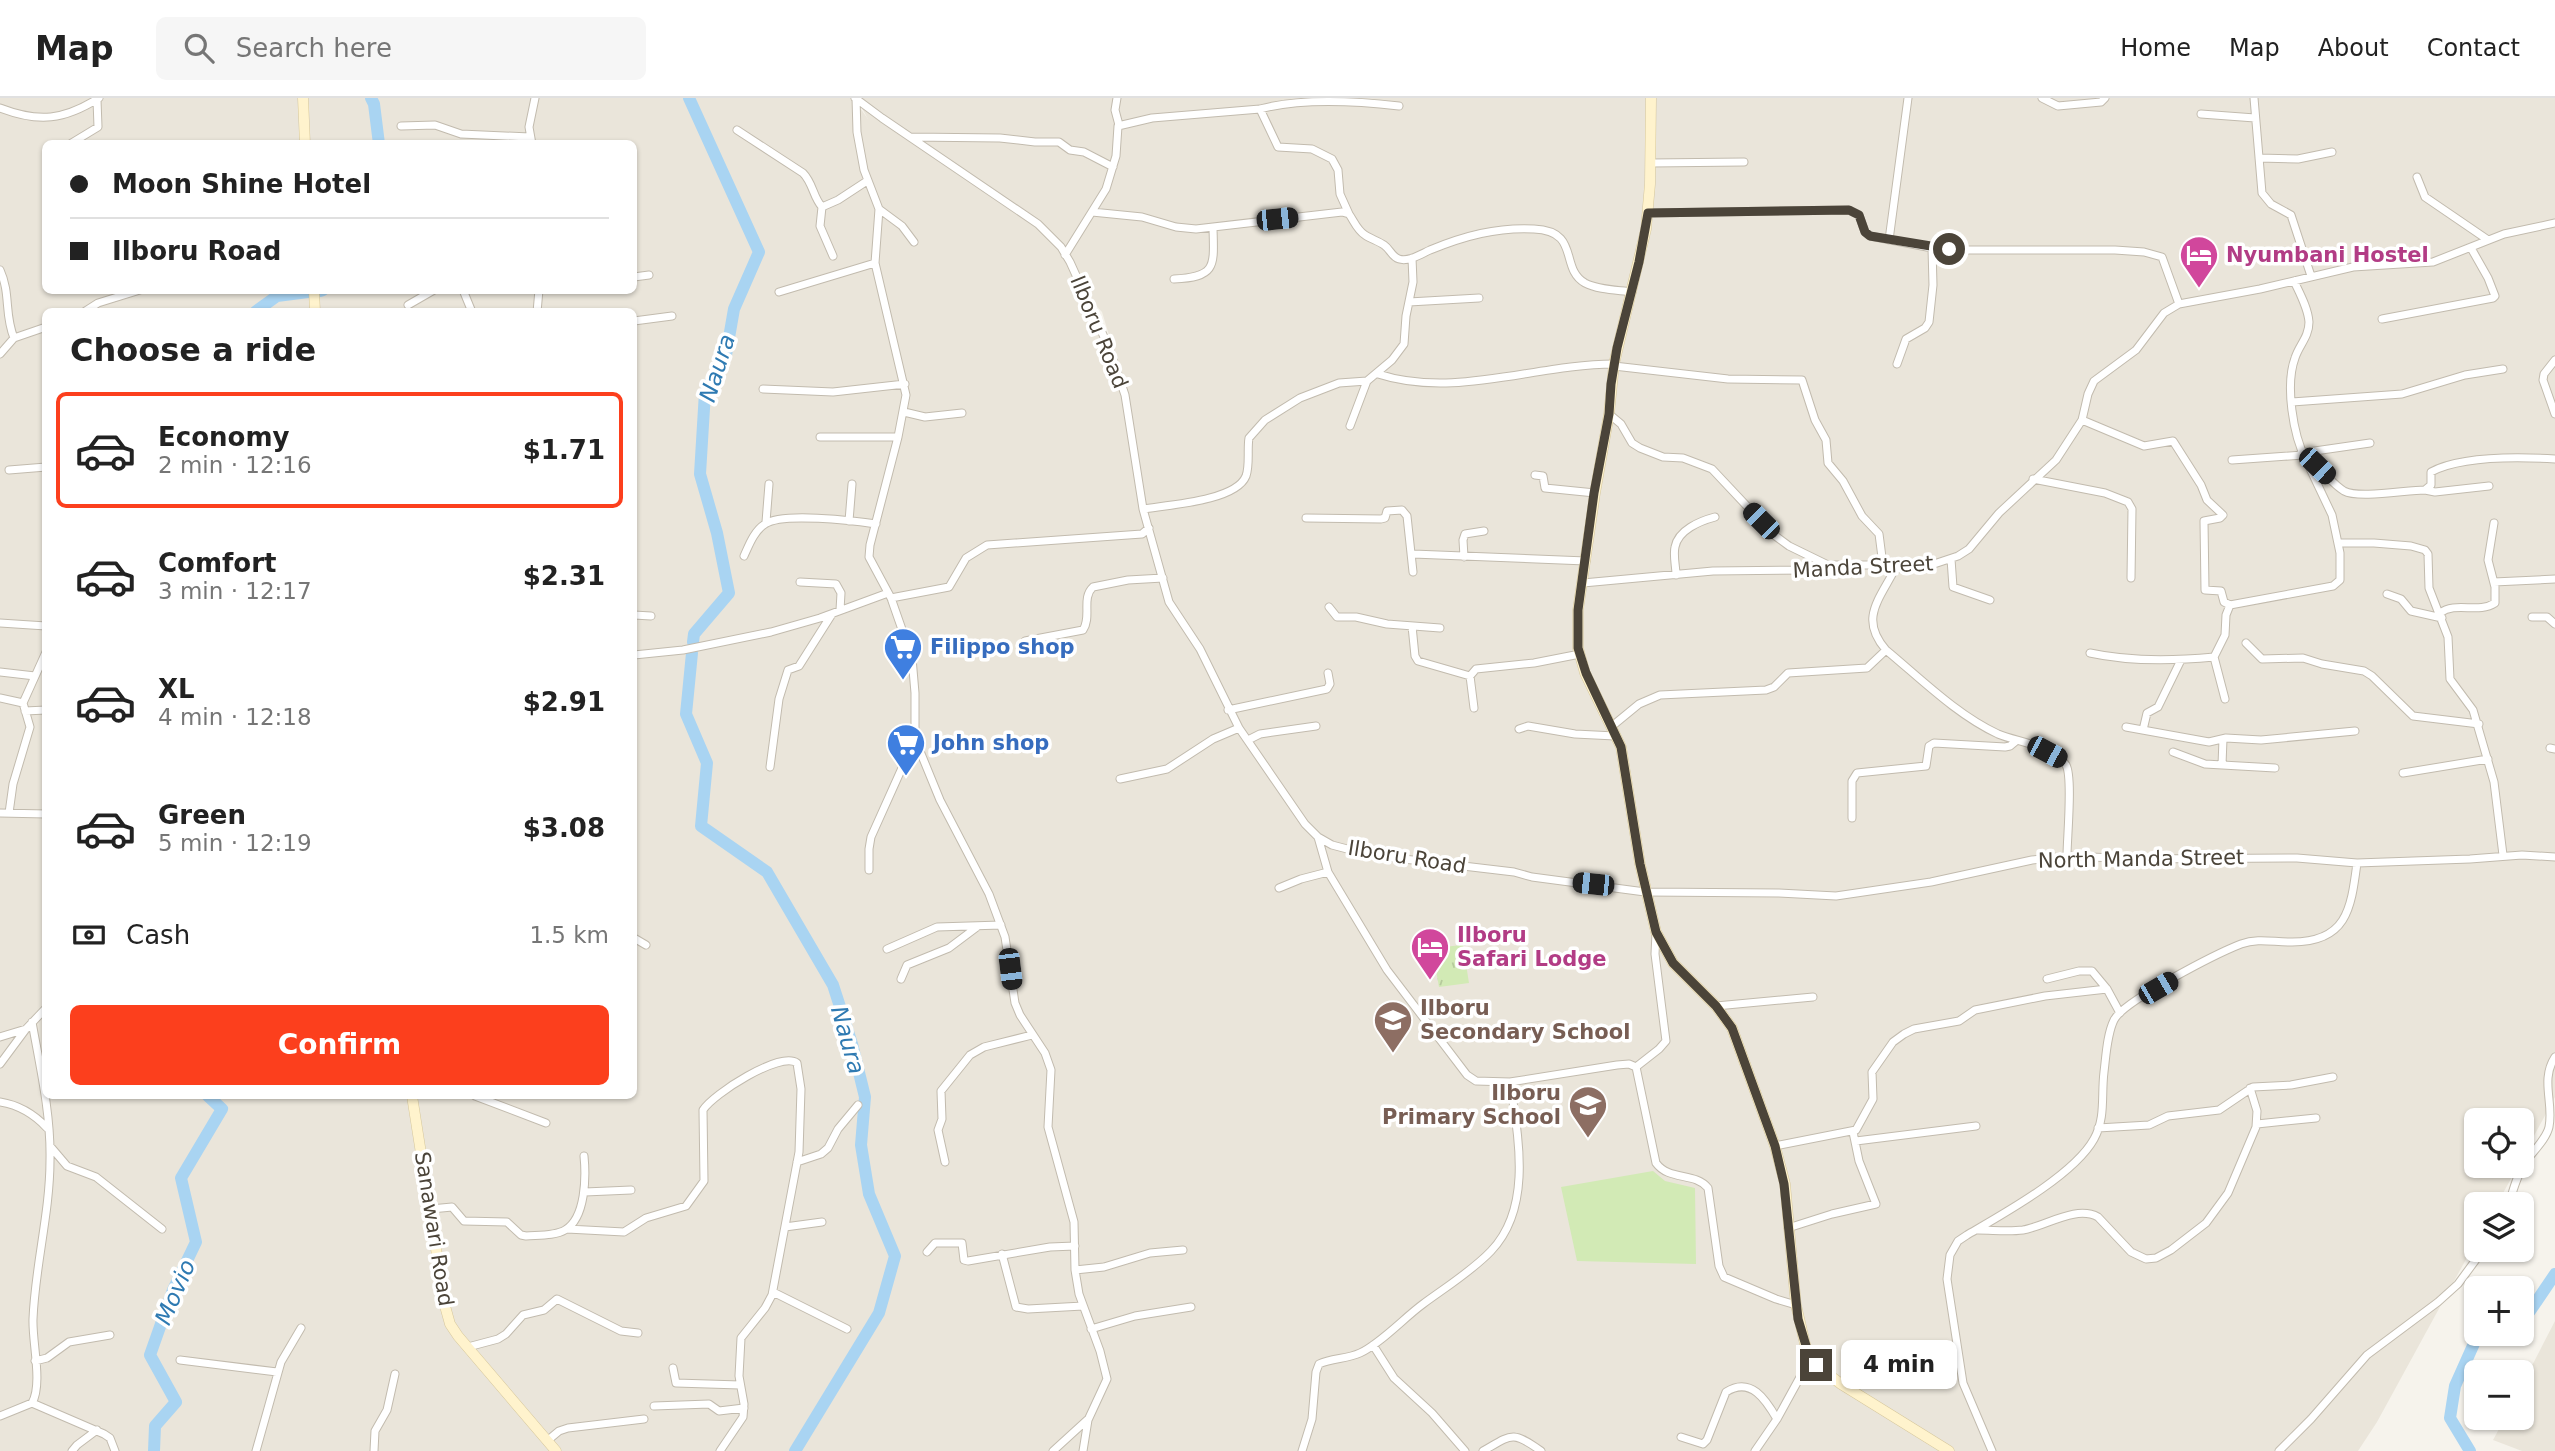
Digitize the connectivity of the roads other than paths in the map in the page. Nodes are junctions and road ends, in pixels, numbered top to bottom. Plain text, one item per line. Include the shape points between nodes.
1 (303, 98) edge
2 (535, 98) edge
3 (855, 98) edge
4 (1117, 98) edge
5 (1651, 98) edge
6 (1908, 98) edge
7 (2042, 98) edge
8 (2105, 98) edge
9 (2254, 98) edge
10 (98, 99) edge
11 (1399, 106) dead end
12 (0, 108) edge
13 (1260, 109) junction
14 (2201, 114) dead end
15 (2255, 118) junction
16 (1119, 125) junction
17 (401, 126) dead end
18 (737, 130) dead end
19 (911, 136) junction
20 (77, 140) edge
21 (305, 140) edge
22 (531, 140) edge
23 (2332, 152) dead end
24 (2259, 158) junction
25 (1744, 162) dead end
26 (1651, 163) junction
27 (1113, 167) junction
28 (2417, 177) dead end
29 (867, 181) junction
30 (822, 207) junction
31 (879, 209) junction
32 (1092, 212) junction
33 (1648, 213) junction
34 (1349, 214) junction
35 (2555, 223) edge
36 (1213, 228) junction
37 (1889, 240) junction
38 (2488, 240) junction
39 (914, 242) dead end
40 (1932, 248) junction
41 (2471, 248) junction
42 (1065, 255) junction
43 (833, 256) dead end
44 (1412, 258) junction
45 (875, 263) junction
46 (0, 270) edge
47 (649, 275) dead end
48 (2311, 276) junction
49 (637, 277) edge
50 (1174, 279) dead end
51 (2294, 281) junction
52 (779, 292) dead end
53 (1632, 292) junction
54 (126, 294) edge
55 (426, 294) edge
56 (1479, 298) dead end
57 (4, 299) edge
58 (1409, 302) junction
59 (2179, 304) junction
60 (408, 305) dead end
61 (90, 308) edge
62 (672, 316) dead end
63 (2382, 319) dead end
64 (637, 321) edge
65 (42, 328) edge
66 (14, 338) junction
67 (0, 354) edge
68 (2555, 360) edge
69 (1897, 364) dead end
70 (1614, 365) junction
71 (2503, 369) dead end
72 (1378, 374) junction
73 (1367, 381) junction
74 (905, 384) junction
75 (763, 389) dead end
76 (2292, 402) junction
77 (904, 412) junction
78 (962, 413) dead end
79 (1609, 414) junction
80 (2555, 414) edge
81 (2082, 421) junction
82 (1350, 426) dead end
83 (820, 437) dead end
84 (898, 437) junction
85 (2370, 443) dead end
86 (2303, 456) junction
87 (2555, 458) edge
88 (2232, 460) dead end
89 (42, 467) edge
90 (9, 470) dead end
91 (1535, 475) dead end
92 (2033, 479) junction
93 (769, 484) dead end
94 (852, 484) dead end
95 (2489, 486) dead end
96 (2425, 490) junction
97 (1594, 493) junction
98 (1143, 509) junction
99 (1714, 517) dead end
100 (1306, 518) dead end
101 (849, 521) junction
102 (766, 522) junction
103 (2494, 523) dead end
104 (876, 524) junction
105 (1149, 528) junction
106 (1484, 531) dead end
107 (2338, 543) junction
108 (1413, 555) junction
109 (744, 556) dead end
110 (1464, 557) junction
111 (1951, 559) junction
112 (1586, 561) junction
113 (1829, 565) junction
114 (1883, 565) junction
115 (1895, 569) junction
116 (1413, 572) dead end
117 (1676, 575) junction
118 (1163, 578) junction
119 (2131, 578) dead end
120 (2555, 579) edge
121 (800, 582) dead end
122 (2494, 582) junction
123 (1583, 583) junction
124 (2387, 594) dead end
125 (890, 595) junction
126 (1990, 600) dead end
127 (2230, 605) junction
128 (1329, 607) dead end
129 (836, 612) junction
130 (637, 615) edge
131 (2441, 615) junction
132 (650, 616) dead end
133 (2532, 617) dead end
134 (0, 623) edge
135 (2555, 624) edge
136 (42, 626) edge
137 (1412, 626) junction
138 (1440, 628) dead end
139 (1025, 640) dead end
140 (2246, 643) dead end
141 (1886, 650) junction
142 (2090, 653) dead end
143 (1580, 654) junction
144 (637, 655) edge
145 (2214, 657) junction
146 (2181, 660) junction
147 (42, 661) edge
148 (0, 672) edge
149 (1328, 673) dead end
150 (35, 676) junction
151 (1470, 676) junction
152 (0, 698) edge
153 (2225, 699) dead end
154 (24, 707) junction
155 (1474, 708) dead end
156 (42, 709) edge
157 (1228, 710) junction
158 (2479, 724) junction
159 (1316, 726) dead end
160 (2126, 727) dead end
161 (1239, 728) junction
162 (1519, 729) dead end
163 (2143, 730) junction
164 (1613, 731) junction
165 (2355, 731) dead end
166 (915, 739) junction
167 (2223, 739) junction
168 (1248, 740) junction
169 (2016, 741) junction
170 (2173, 751) dead end
171 (2488, 758) junction
172 (2222, 765) junction
173 (770, 767) dead end
174 (2275, 768) dead end
175 (2403, 773) dead end
176 (1120, 779) dead end
177 (0, 813) edge
178 (9, 813) junction
179 (42, 814) edge
180 (1852, 818) dead end
181 (1318, 837) junction
182 (2503, 855) junction
183 (2067, 856) junction
184 (2555, 858) edge
185 (2357, 863) junction
186 (869, 870) dead end
187 (1328, 872) junction
188 (1279, 888) dead end
189 (1646, 892) junction
190 (1001, 925) junction
191 (978, 927) junction
192 (1656, 932) junction
193 (637, 940) edge
194 (646, 945) dead end
195 (887, 949) dead end
196 (901, 979) dead end
197 (2046, 979) dead end
198 (2108, 989) junction
199 (1813, 997) dead end
200 (1716, 1006) junction
201 (42, 1013) edge
202 (2120, 1013) junction
203 (29, 1026) junction
204 (1032, 1035) junction
205 (0, 1037) edge
206 (2555, 1057) edge
207 (0, 1064) edge
208 (1636, 1067) junction
209 (2333, 1077) dead end
210 (1510, 1082) junction
211 (2250, 1088) junction
212 (42, 1096) edge
213 (43, 1099) edge
214 (413, 1099) edge
215 (483, 1099) edge
216 (0, 1102) edge
217 (858, 1105) dead end
218 (2316, 1118) dead end
219 (546, 1123) dead end
220 (2257, 1124) junction
221 (1976, 1126) dead end
222 (48, 1128) junction
223 (2098, 1128) junction
224 (1853, 1132) junction
225 (1856, 1142) junction
226 (50, 1146) junction
227 (1775, 1146) junction
228 (584, 1156) dead end
229 (797, 1162) junction
230 (945, 1162) dead end
231 (631, 1190) dead end
232 (585, 1192) junction
233 (2512, 1192) edge
234 (431, 1209) junction
235 (822, 1222) dead end
236 (785, 1227) junction
237 (1788, 1228) junction
238 (162, 1229) dead end
239 (567, 1229) junction
240 (1976, 1230) junction
241 (1075, 1245) junction
242 (1182, 1250) dead end
243 (927, 1252) dead end
244 (1002, 1254) junction
245 (2474, 1262) edge
246 (1075, 1270) junction
247 (773, 1292) junction
248 (1796, 1305) junction
249 (1083, 1306) junction
250 (1191, 1307) dead end
251 (301, 1328) dead end
252 (847, 1329) dead end
253 (1091, 1329) junction
254 (638, 1334) dead end
255 (110, 1335) dead end
256 (1373, 1345) junction
257 (468, 1347) junction
258 (1810, 1359) junction
259 (180, 1360) dead end
260 (35, 1361) junction
261 (673, 1368) dead end
262 (277, 1372) junction
263 (395, 1374) dead end
264 (740, 1385) junction
265 (32, 1403) junction
266 (654, 1406) dead end
267 (744, 1408) junction
268 (0, 1416) edge
269 (644, 1419) dead end
270 (1777, 1419) junction
271 (1088, 1420) junction
272 (97, 1430) junction
273 (1681, 1437) dead end
274 (547, 1441) junction
275 (72, 1451) edge
276 (116, 1451) edge
277 (256, 1451) edge
278 (374, 1451) edge
279 (556, 1451) edge
280 (720, 1451) edge
281 (1053, 1451) edge
282 (1083, 1451) edge
283 (1302, 1451) edge
284 (1465, 1451) edge
285 (1483, 1451) edge
286 (1541, 1451) edge
287 (1755, 1451) edge
288 (1949, 1451) edge
289 (1992, 1451) edge
290 (2279, 1451) edge

1 - 21 street
2 - 22 street
3 - 19 street, Ilboru Road
3 - 29 street
4 - 16 street
5 - 26 street
6 - 37 street
7 - 8 street via 2058,106
9 - 15 street
10 - 12 street via 53,118
10 - 20 street via 98,127
11 - 13 street via 1304,98
13 - 16 street
13 - 34 street via 1278,147 1312,149 1332,159
14 - 15 street
15 - 24 street
16 - 27 street
17 - 22 street via 435,125 461,134
18 - 30 street via 803,173
19 - 27 street via 1059,142
19 - 42 street, Ilboru Road via 1038,225
23 - 24 street via 2298,159
24 - 48 street via 2262,193 2291,215
25 - 26 street
26 - 33 street
27 - 32 street
28 - 38 street via 2425,197
29 - 30 street
29 - 31 street
30 - 43 street via 819,221
31 - 39 street
31 - 45 street
32 - 36 street via 1142,217 1187,229
32 - 42 street
33 - 37 street via 1849,210 1859,215 1867,234
33 - 53 street
34 - 36 street
34 - 44 street via 1362,233 1385,245 1398,259
35 - 38 street
36 - 50 street via 1210,268 1197,277
37 - 40 street
38 - 41 street
40 - 59 street via 2116,250 2158,255 2165,262
40 - 69 street via 1929,322 1906,339
41 - 48 street via 2433,262 2353,267
41 - 63 street via 2493,298
42 - 98 street, Ilboru Road via 1109,348 1125,395
44 - 53 street via 1466,236 1546,230 1564,241 1583,282
44 - 58 street
45 - 52 street
45 - 74 street
46 - 57 street via 6,281
47 - 49 street
48 - 51 street
51 - 59 street
51 - 76 street via 2309,327 2294,360
53 - 70 street
54 - 61 street
55 - 60 street
56 - 58 street
57 - 66 street
58 - 72 street via 1404,344
59 - 81 street, Manda Street via 2164,313 2136,350 2094,381
62 - 64 street
65 - 66 street
66 - 67 street
68 - 80 street via 2543,380
70 - 72 street via 1447,383 1414,383
70 - 79 street
70 - 114 street via 1728,379 1802,380 1826,440 1828,463 1879,534
71 - 76 street via 2402,394
72 - 73 street
73 - 82 street
73 - 98 street via 1316,391 1265,420 1249,438 1246,475 1234,490
74 - 75 street via 833,392
74 - 77 street
76 - 86 street
77 - 78 street via 925,417
77 - 84 street
79 - 97 street
79 - 113 street via 1640,448 1712,469 1774,535
81 - 92 street, Manda Street via 2056,460
81 - 127 street via 2144,446 2172,440 2207,500 2223,515 2204,521 2205,590 2222,591 2224,602
83 - 84 street
84 - 104 street
85 - 86 street
86 - 88 street
86 - 96 street via 2348,493
86 - 107 street via 2330,508
87 - 96 street via 2444,466 2431,472 2431,485
89 - 90 street
91 - 97 street via 1543,476 1546,488
92 - 111 street, Manda Street via 1969,549
92 - 119 street via 2128,502 2132,509
93 - 102 street
94 - 101 street
95 - 96 street
97 - 112 street
98 - 105 street, Ilboru Road
99 - 117 street via 1681,535 1675,545
100 - 108 street via 1381,519 1387,511 1402,510
101 - 102 street
101 - 104 street
102 - 109 street
103 - 122 street via 2488,560
104 - 125 street via 869,556
105 - 118 street, Ilboru Road
105 - 125 street via 1142,534 987,545 967,558 949,587
106 - 110 street via 1465,534
107 - 127 street via 2341,572 2337,585
107 - 131 street via 2425,550 2429,588
108 - 110 street
108 - 116 street
110 - 112 street
111 - 115 street, Manda Street
111 - 126 street via 1953,587
112 - 123 street
113 - 114 street, Manda Street
113 - 117 street, Manda Street via 1810,570
114 - 115 street, Manda Street
115 - 141 street via 1872,618 1876,638
117 - 123 street, Manda Street
118 - 139 street via 1093,587 1088,594 1085,628
118 - 157 street, Ilboru Road via 1169,601 1199,649
120 - 122 street
121 - 129 street via 836,584 841,593
122 - 131 street via 2493,606 2448,608
123 - 143 street via 1578,610
124 - 131 street via 2399,597 2411,611
125 - 129 street
125 - 166 street via 912,658
127 - 145 street via 2225,635
128 - 137 street via 1338,617
129 - 144 street via 771,632
129 - 173 street via 799,666 788,670 779,699
130 - 132 street
131 - 158 street via 2451,679
133 - 135 street via 2547,617
134 - 136 street
137 - 138 street
137 - 151 street via 1418,661
140 - 158 street via 2260,658 2303,658 2364,671 2413,716
141 - 164 street via 1867,668 1788,673 1766,690 1660,695 1639,704
141 - 169 street via 1956,707
142 - 146 street
143 - 151 street via 1476,669
143 - 164 street
145 - 146 street
145 - 153 street
146 - 163 street via 2158,707 2147,713
147 - 150 street
148 - 150 street
149 - 157 street via 1327,689
150 - 154 street
151 - 155 street
152 - 154 street
154 - 156 street
154 - 178 street via 30,727
157 - 161 street, Ilboru Road
158 - 171 street
159 - 168 street
160 - 163 street
161 - 168 street, Ilboru Road
161 - 176 street via 1167,769
162 - 164 street via 1528,726 1575,734
163 - 167 street via 2209,742
164 - 189 street via 1626,766
165 - 167 street
166 - 186 street via 872,837
166 - 190 street
167 - 172 street
168 - 181 street, Ilboru Road
169 - 180 street via 2005,747 1934,743 1929,746 1926,766 1857,773 1852,781
169 - 183 street via 2034,745 2066,766
170 - 172 street via 2205,764
171 - 175 street
171 - 182 street
172 - 174 street
177 - 178 street
178 - 179 street
181 - 187 street
181 - 189 street, Ilboru Road via 1370,855
182 - 184 street, North Manda Street
182 - 185 street, North Manda Street
183 - 185 street, North Manda Street via 2297,858
183 - 189 street, North Manda Street via 1857,894
185 - 202 street via 2347,916 2328,934 2299,942 2241,944
187 - 188 street
187 - 210 street via 1387,970 1466,1076 1476,1081
189 - 192 street
190 - 191 street
190 - 204 street via 1015,1003
191 - 195 street via 937,927
191 - 196 street via 949,948 908,965
192 - 200 street via 1673,963
192 - 208 street via 1666,1041
193 - 194 street
197 - 198 street via 2089,970
198 - 202 street
198 - 224 street via 1975,1010 1959,1021 1904,1034 1872,1072 1873,1099
199 - 200 street
200 - 227 street via 1732,1028
201 - 203 street
202 - 223 street via 2111,1029
203 - 205 street
203 - 207 street
203 - 212 street
204 - 230 street via 970,1055 941,1091 938,1130
204 - 241 street via 1051,1070 1048,1127 1073,1215
206 - 233 street via 2547,1080 2549,1127 2520,1171
208 - 210 street via 1617,1065
208 - 248 street via 1656,1163 1665,1172 1703,1182 1707,1188 1718,1266 1724,1277
209 - 211 street
210 - 256 street via 1519,1158 1509,1226 1491,1252
211 - 220 street
211 - 223 street via 2219,1110 2168,1116 2142,1126
213 - 222 street
214 - 234 street, Sanawari Road
215 - 219 street
216 - 222 street via 16,1105
217 - 229 street via 828,1148
218 - 220 street
220 - 240 street via 2222,1203 2206,1223 2156,1258 2137,1257 2090,1214 2022,1230
221 - 225 street
222 - 226 street
223 - 240 street via 2084,1153 2066,1170
224 - 225 street
224 - 227 street
225 - 237 street via 1876,1204
226 - 238 street via 67,1166 96,1177
226 - 260 street via 33,1317
227 - 237 street
228 - 232 street
229 - 236 street
229 - 239 street via 800,1071 797,1063 788,1060 747,1077 705,1106 704,1181 686,1206 646,1218 627,1232
231 - 232 street
232 - 239 street
234 - 239 street via 452,1207 471,1223 507,1222 526,1236
234 - 257 street, Sanawari Road via 448,1317
235 - 236 street
236 - 247 street
237 - 248 street
240 - 289 street via 1953,1247 1947,1279 1963,1383
241 - 244 street
241 - 246 street
242 - 246 street
243 - 244 street via 935,1243 960,1243 965,1261
244 - 249 street via 1016,1307
245 - 290 street via 2438,1302 2367,1355
246 - 249 street
247 - 252 street
247 - 264 street via 743,1334
248 - 258 street
249 - 253 street
250 - 253 street
251 - 262 street
253 - 271 street via 1107,1380
254 - 257 street via 621,1331 556,1299 544,1310 523,1315 498,1339
255 - 260 street via 69,1342 47,1359
256 - 283 street via 1319,1364 1312,1419
256 - 284 street via 1394,1378
257 - 274 street, Sanawari Road
258 - 270 street
258 - 288 street
259 - 262 street
260 - 265 street via 37,1390
261 - 264 street via 676,1383
262 - 277 street
263 - 278 street via 387,1410 375,1431
264 - 267 street
265 - 268 street
265 - 272 street
266 - 267 street via 709,1404 719,1411
267 - 280 street via 741,1422
269 - 274 street via 568,1428
270 - 273 street via 1763,1396 1737,1388 1726,1392 1703,1444
270 - 287 street
271 - 281 street
271 - 282 street
272 - 275 street
272 - 276 street via 110,1438
274 - 279 street, Sanawari Road
285 - 286 street via 1509,1437 1525,1440

